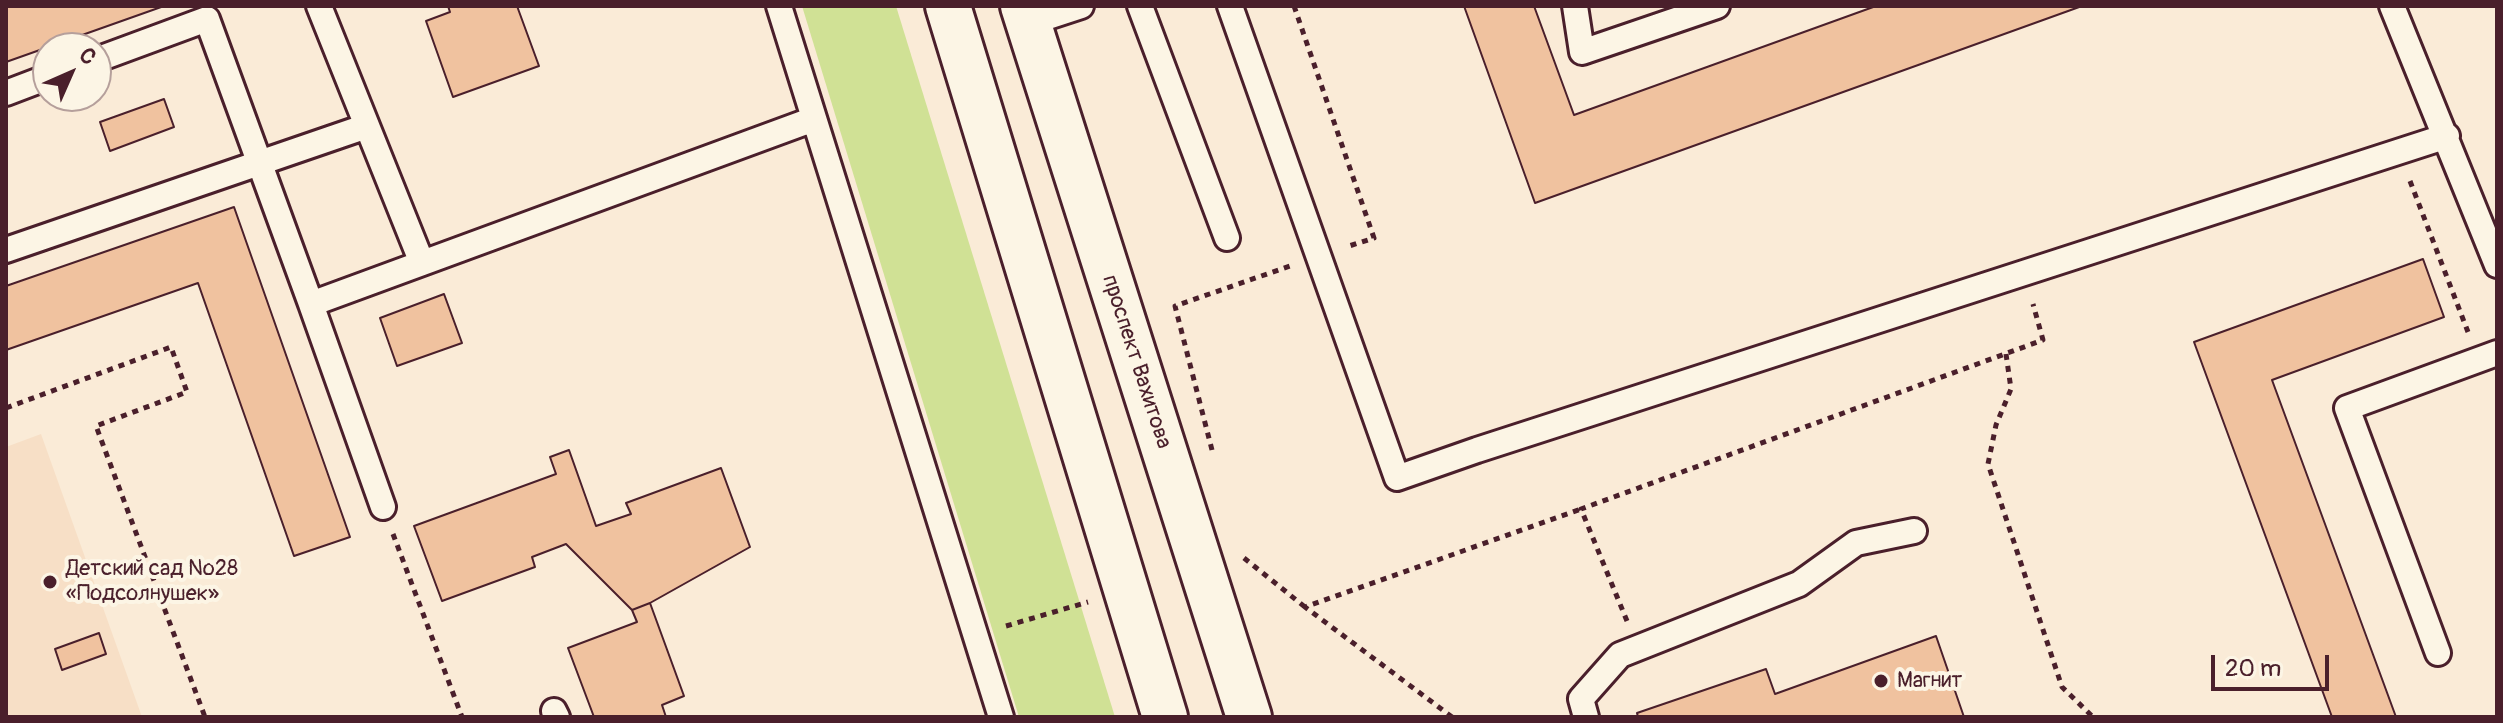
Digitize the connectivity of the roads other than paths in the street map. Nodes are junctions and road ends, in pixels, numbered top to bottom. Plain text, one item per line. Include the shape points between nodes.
1 (319, 6) edge
2 (779, 6) edge
3 (948, 6) edge
4 (1081, 6) edge
5 (1140, 6) edge
6 (1230, 6) edge
7 (1575, 6) edge
8 (1717, 6) edge
9 (2392, 6) edge
10 (1026, 15) edge
11 (112, 54) edge
12 (32, 83) edge
13 (6, 93) edge
14 (814, 119) junction
15 (367, 126) junction
16 (2447, 136) junction
17 (259, 163) junction
18 (1227, 238) dead end
19 (6, 250) edge
20 (422, 263) junction
21 (2497, 265) edge
22 (311, 304) junction
23 (2488, 356) edge
24 (383, 507) road end
25 (1914, 531) dead end
26 (2438, 653) dead end
27 (1001, 717) edge
28 (1165, 717) edge
29 (1249, 717) edge
30 (1586, 717) edge

1 - 15 lane
2 - 14 lane
3 - 28 main road
4 - 10 lane
5 - 18 lane
6 - 16 lane via 1397,478
7 - 8 lane via 1582,52
9 - 16 lane
10 - 29 main road, проспект Вахитова
11 - 17 lane via 207,19
12 - 13 lane
14 - 20 lane
14 - 27 lane
15 - 17 lane
15 - 20 lane
16 - 21 lane
17 - 19 lane
17 - 22 lane
20 - 22 lane
22 - 24 lane
23 - 26 lane via 2347,408
25 - 30 lane via 1856,543 1799,584 1620,655 1581,699

